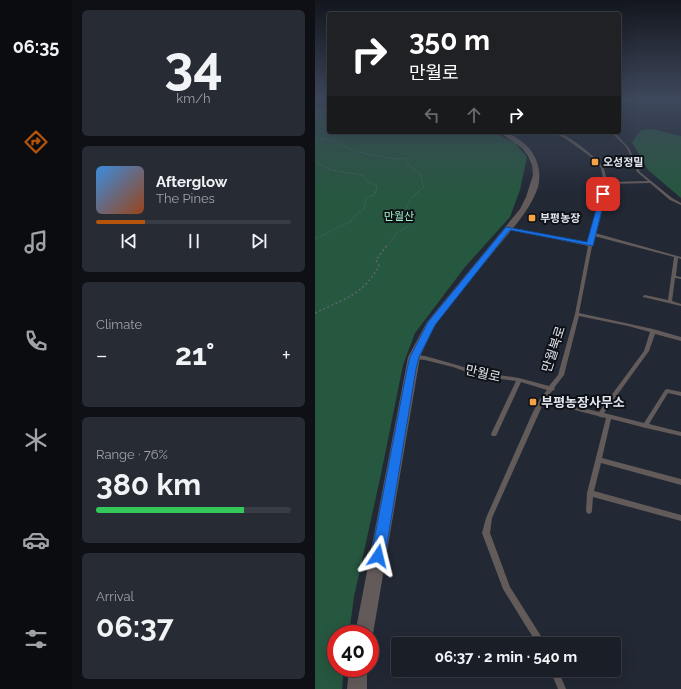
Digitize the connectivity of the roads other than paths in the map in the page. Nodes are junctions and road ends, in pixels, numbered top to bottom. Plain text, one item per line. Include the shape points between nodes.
1 (506, 134) edge
2 (559, 134) edge
3 (614, 134) edge
4 (650, 182) junction
5 (606, 183) junction
6 (681, 204) edge
7 (509, 228) junction
8 (593, 234) junction
9 (590, 245) junction
10 (678, 258) edge
11 (674, 277) junction
12 (681, 278) edge
13 (645, 296) dead end
14 (670, 301) junction
15 (681, 305) edge
16 (577, 314) junction
17 (653, 331) junction
18 (681, 339) edge
19 (414, 357) junction
20 (519, 380) junction
21 (552, 389) junction
22 (681, 394) edge
23 (542, 400) junction
24 (600, 415) junction
25 (609, 417) junction
26 (645, 426) junction
27 (494, 434) dead end
28 (681, 434) edge
29 (599, 460) junction
30 (681, 482) edge
31 (590, 493) junction
32 (589, 510) dead end
33 (681, 518) edge
34 (366, 625) edge
35 (538, 637) edge
36 (358, 677) edge
37 (557, 677) edge
38 (357, 689) edge
39 (562, 689) edge

1 - 7 street via 515,138 531,153 535,162 536,178 531,199
2 - 5 lane via 592,156 602,168
3 - 4 lane via 628,148 639,172
4 - 5 lane
4 - 6 lane
5 - 8 lane, 만월북로
7 - 9 lane
7 - 19 street via 431,324
8 - 9 lane, 만월북로
8 - 10 lane
9 - 16 lane, 만월북로
10 - 11 lane
11 - 12 lane
11 - 14 lane
13 - 14 lane
14 - 15 lane
16 - 17 lane
16 - 21 lane, 만월북로 via 561,375
17 - 18 lane
17 - 24 lane via 645,351
19 - 20 lane, 만월로 via 478,374
19 - 34 street
20 - 21 lane, 만월로
20 - 27 lane
21 - 23 lane, 만월북로
22 - 26 lane via 667,391
23 - 24 lane
23 - 35 lane, 만월북로 via 489,518 486,533 507,588
24 - 25 lane
25 - 26 lane
25 - 29 lane
26 - 28 lane
29 - 30 lane
29 - 31 lane
31 - 32 lane
31 - 33 lane
36 - 38 street
37 - 39 lane

